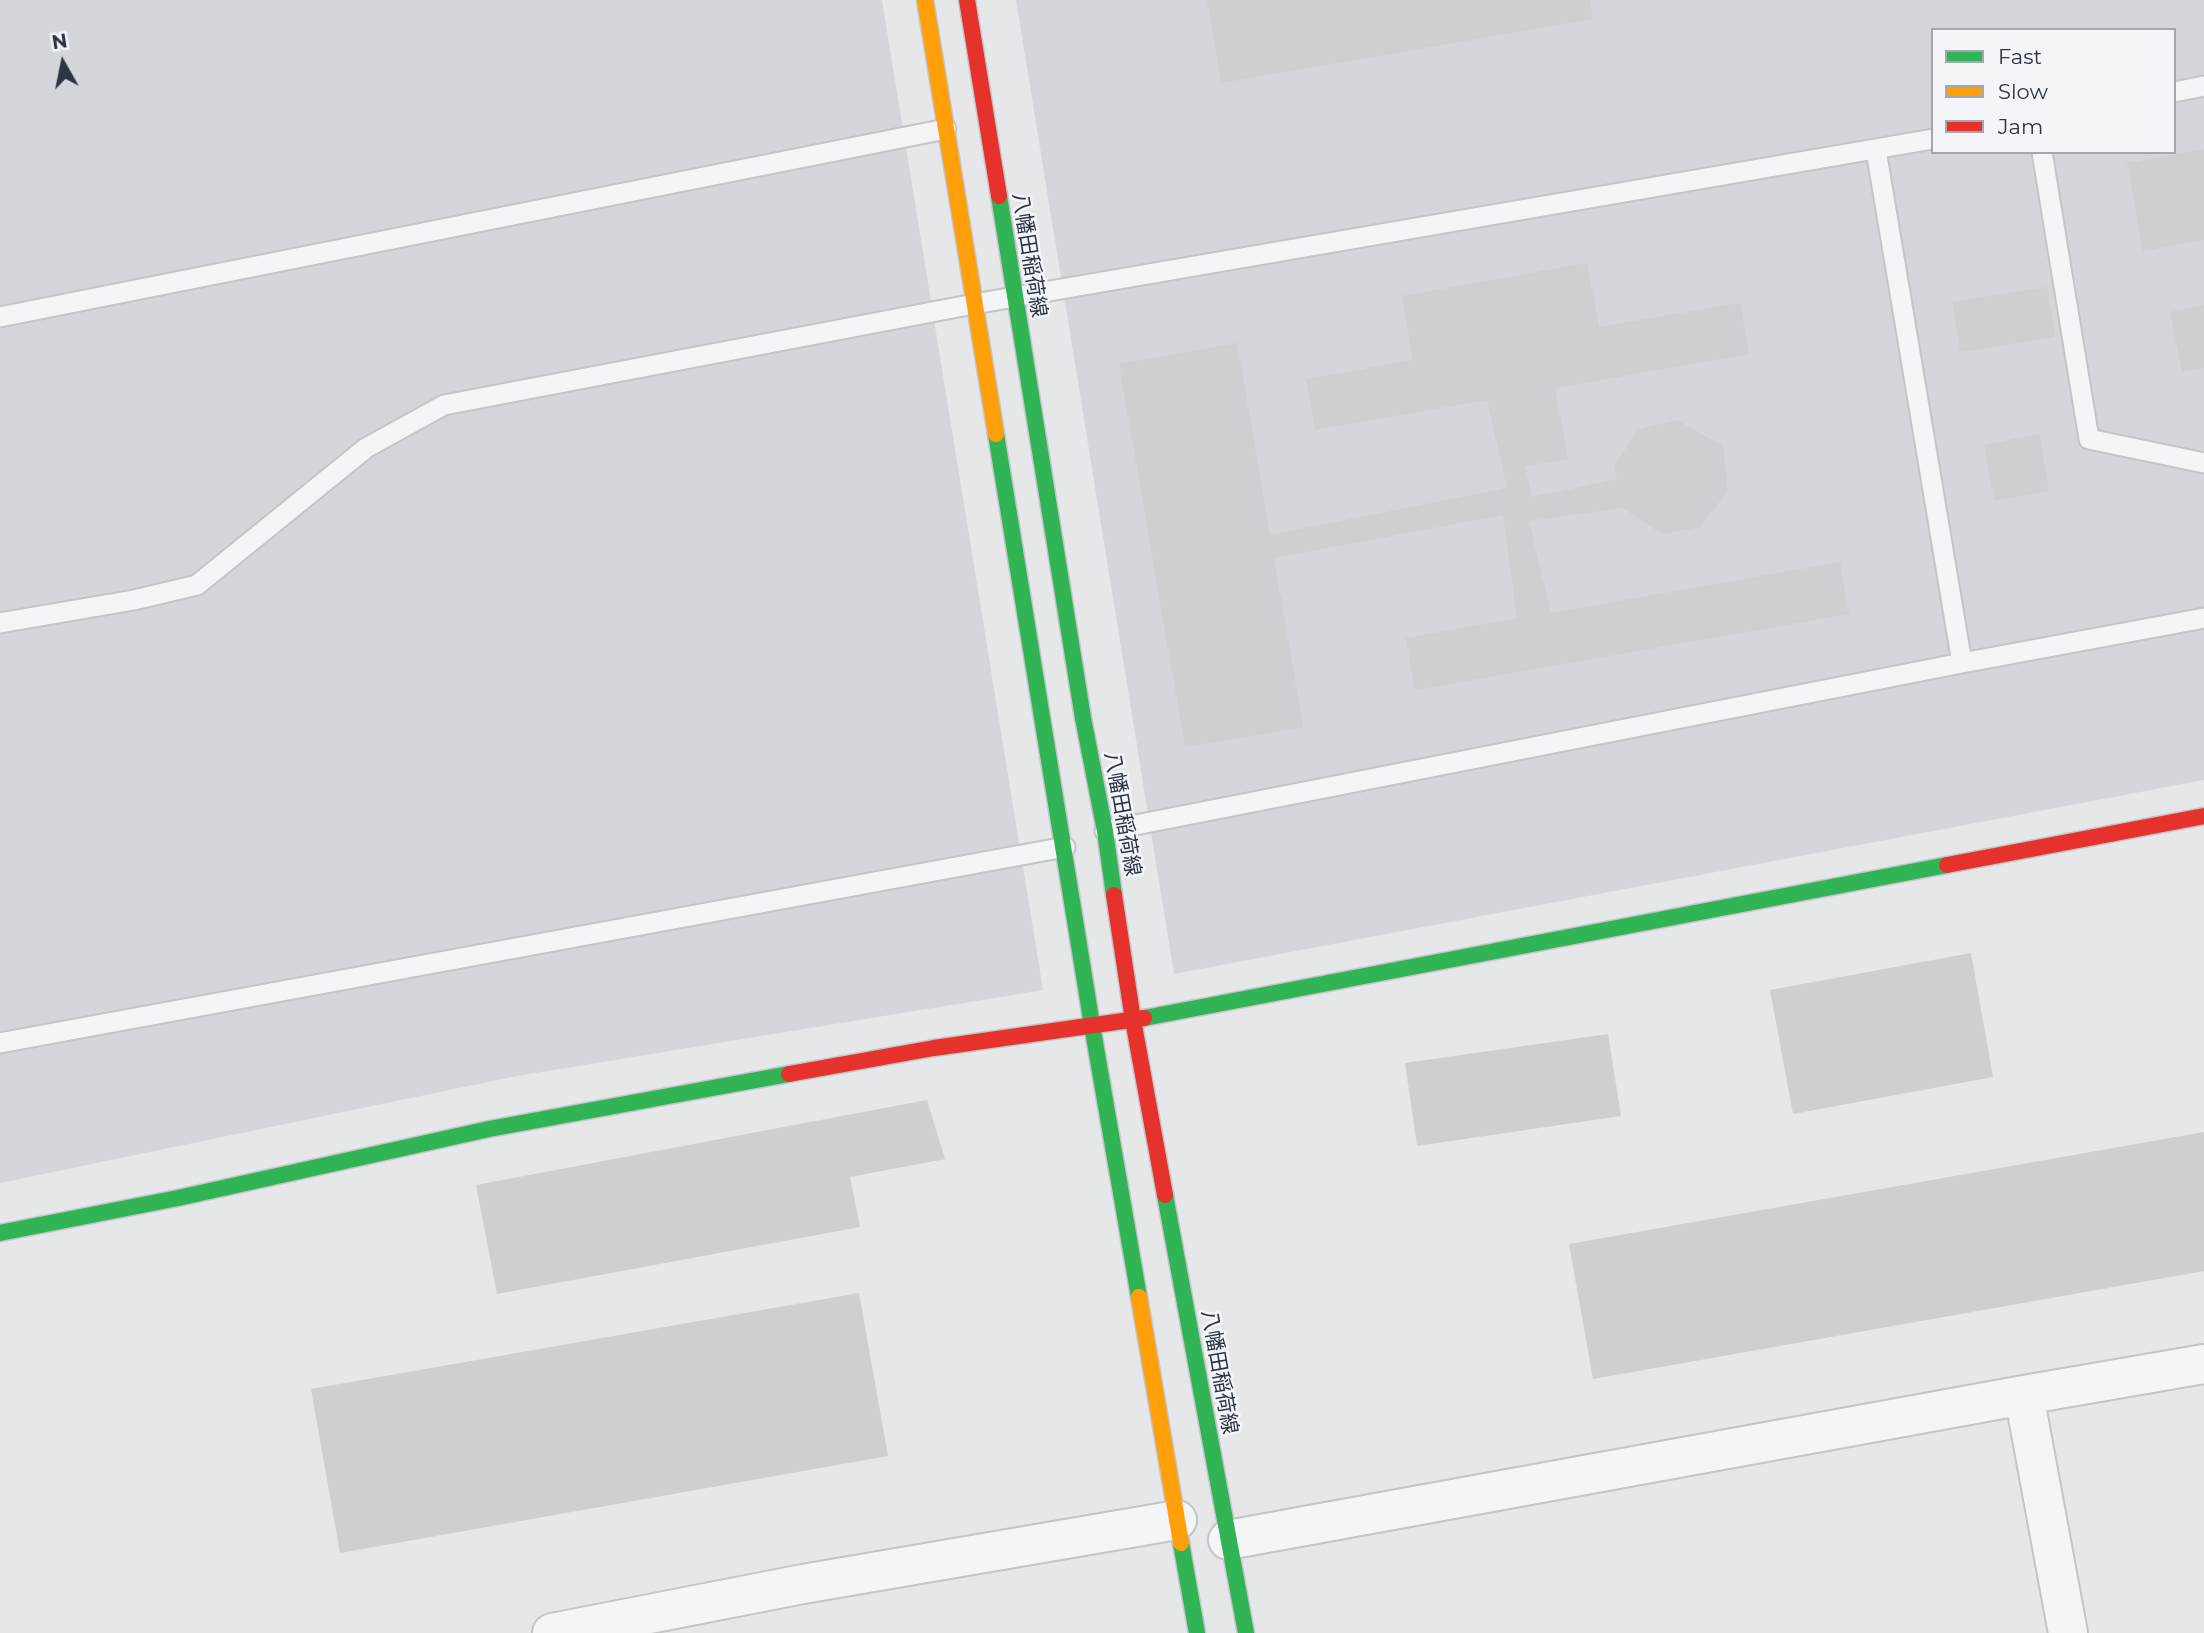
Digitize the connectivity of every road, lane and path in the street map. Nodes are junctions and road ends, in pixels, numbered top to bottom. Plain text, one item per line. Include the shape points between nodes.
1 (925, 0) edge
2 (967, 0) edge
3 (2204, 86) edge
4 (2176, 92) edge
5 (946, 130) junction
6 (1931, 139) edge
7 (1876, 150) junction
8 (2042, 154) edge
9 (1015, 296) junction
10 (974, 304) junction
11 (0, 317) edge
12 (2204, 463) edge
13 (2204, 618) edge
14 (0, 623) edge
15 (1962, 663) junction
16 (2204, 816) edge
17 (1105, 831) junction
18 (1065, 848) junction
19 (1133, 1020) junction
20 (1092, 1025) junction
21 (0, 1043) edge
22 (0, 1233) edge
23 (2204, 1364) edge
24 (2024, 1395) junction
25 (1177, 1520) junction
26 (1228, 1540) junction
27 (552, 1633) edge
28 (1197, 1633) edge
29 (1246, 1633) edge
30 (2068, 1633) edge

1 - 5 main road
2 - 9 main road, 八幡田稲荷線
3 - 4 lane
5 - 10 main road
5 - 11 lane
6 - 7 lane
7 - 9 lane
7 - 15 lane
8 - 12 lane via 2089,439
9 - 10 lane
9 - 17 main road, 八幡田稲荷線
10 - 14 lane via 444,405 366,448 197,585
10 - 18 main road
13 - 15 lane
15 - 17 lane
16 - 19 main road
17 - 19 main road, 八幡田稲荷線
18 - 20 main road
18 - 21 lane
19 - 20 main road
19 - 26 main road, 八幡田稲荷線
20 - 22 main road via 934,1048 489,1129
20 - 25 main road
23 - 24 street
24 - 26 street
24 - 30 street
25 - 27 street via 803,1584
25 - 28 main road
26 - 29 main road, 八幡田稲荷線

